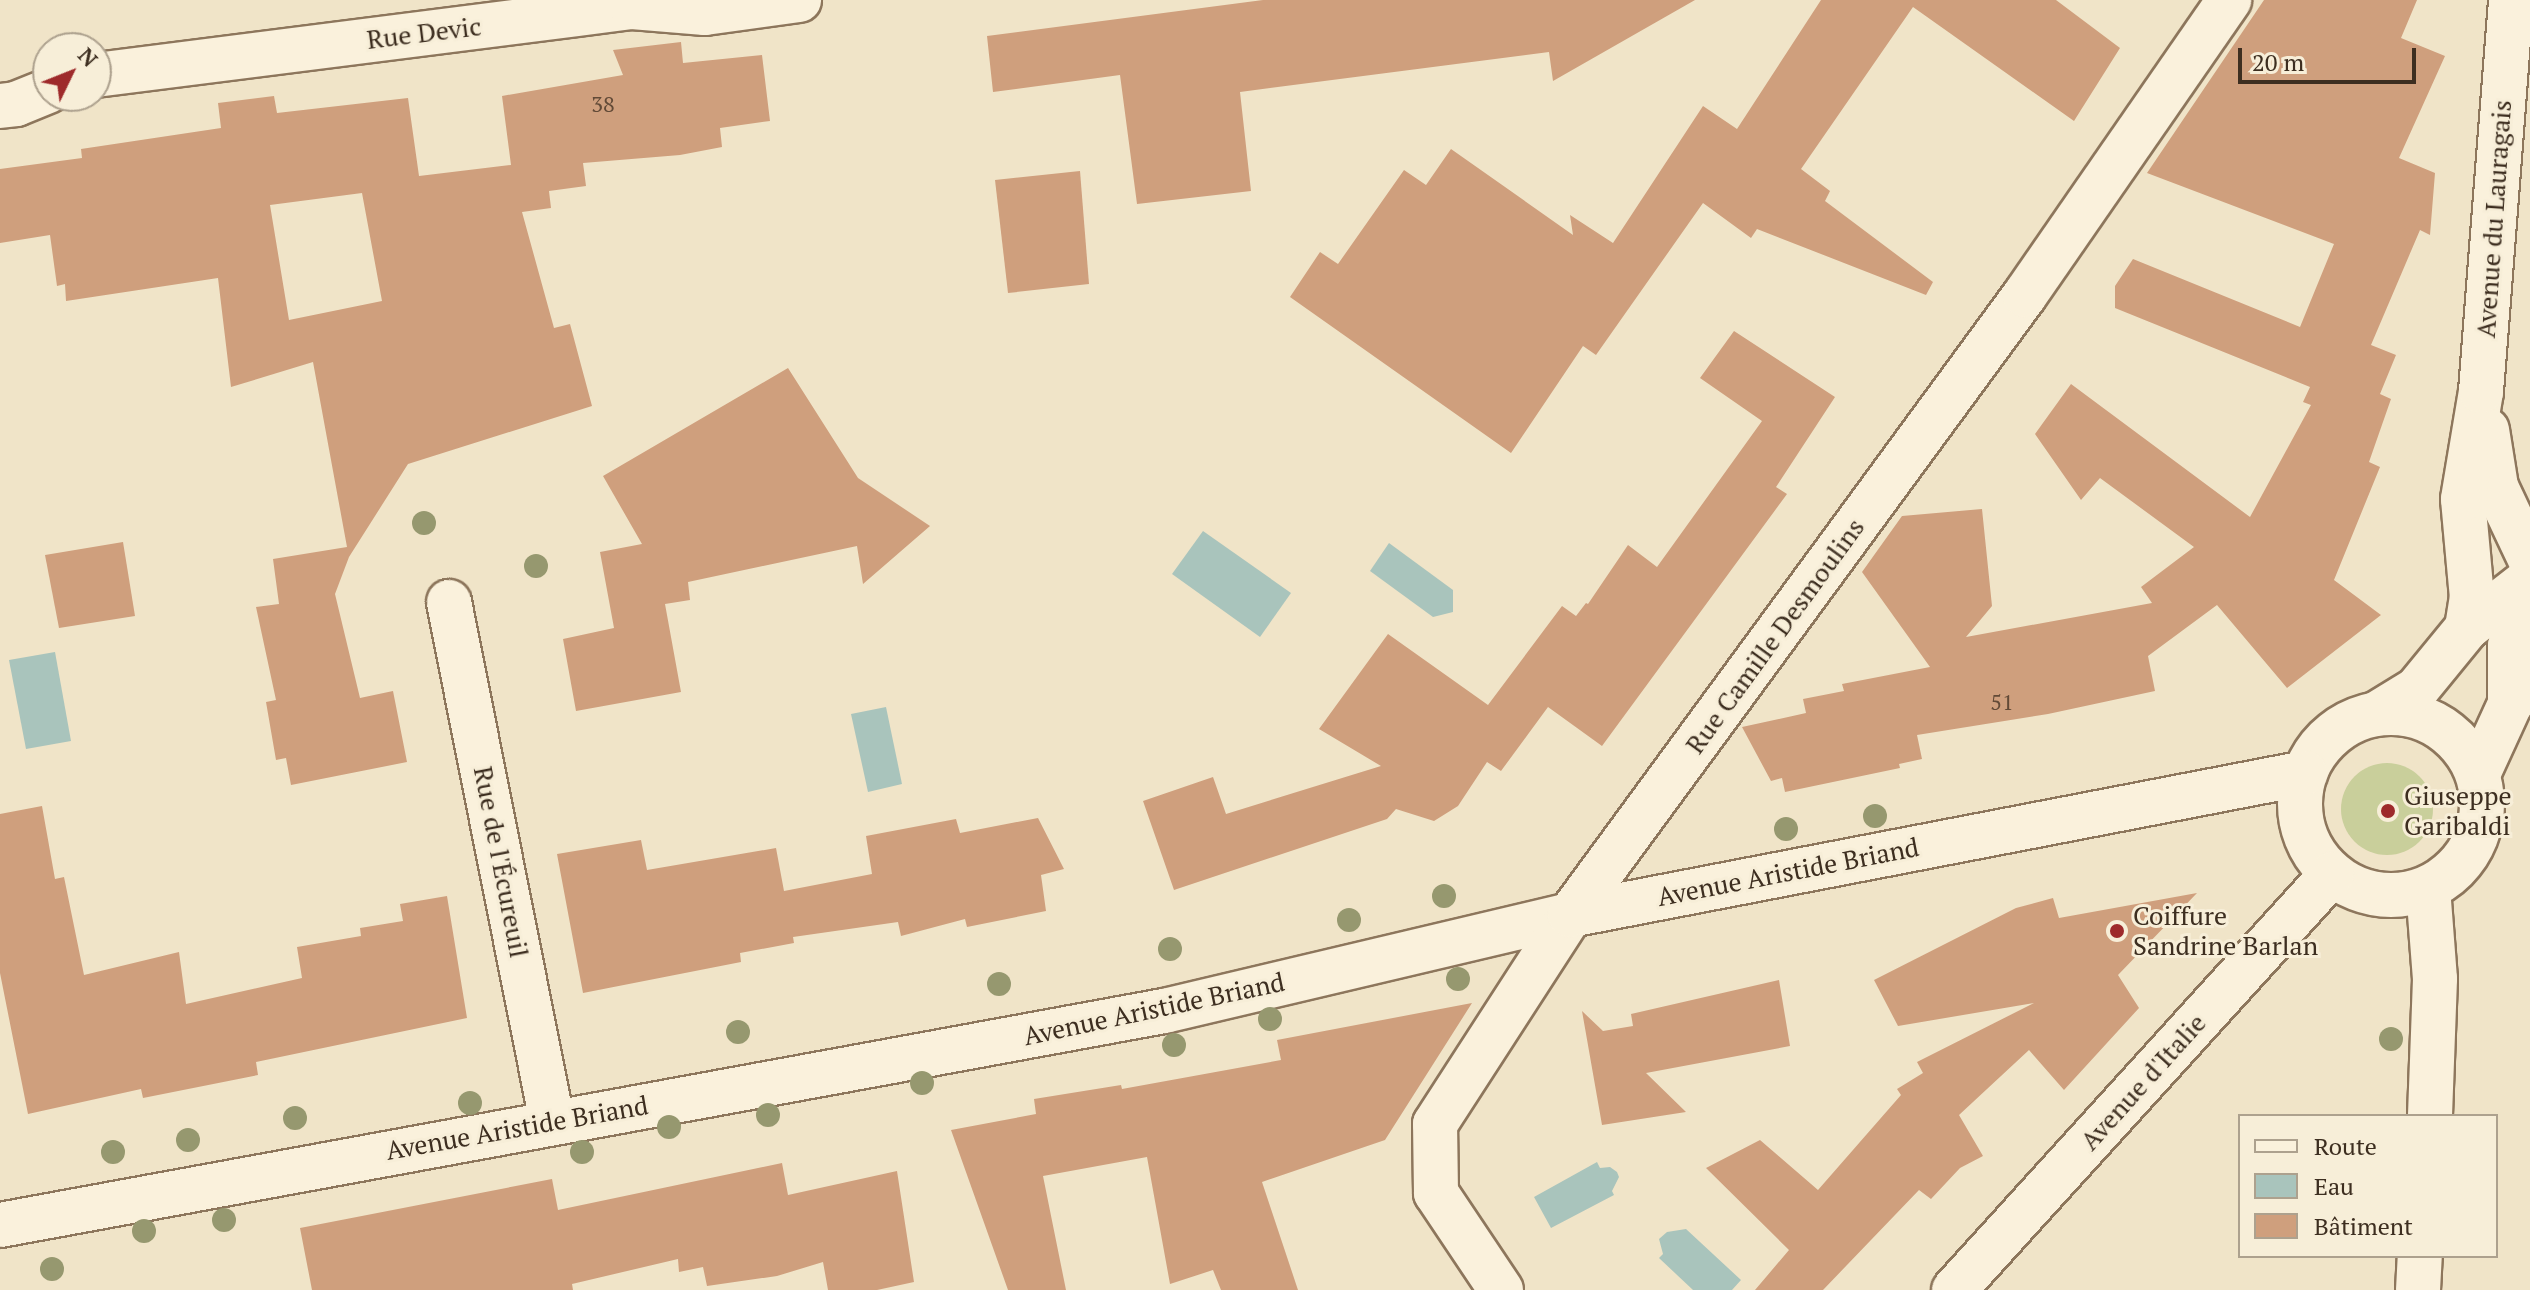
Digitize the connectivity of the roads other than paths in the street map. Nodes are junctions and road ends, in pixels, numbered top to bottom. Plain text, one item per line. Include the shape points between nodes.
1 (799, 0) edge
2 (2229, 0) edge
3 (2511, 0) edge
4 (112, 73) edge
5 (32, 98) edge
6 (0, 106) edge
7 (2481, 391) junction
8 (2527, 542) edge
9 (2530, 579) edge
10 (449, 602) dead end
11 (2530, 618) edge
12 (2467, 628) junction
13 (2520, 692) edge
14 (2378, 713) junction
15 (2305, 773) junction
16 (2478, 774) junction
17 (2332, 874) junction
18 (2428, 888) junction
19 (1570, 915) junction
20 (2430, 1114) edge
21 (552, 1121) junction
22 (0, 1225) edge
23 (2420, 1258) edge
24 (1501, 1290) edge
25 (1954, 1290) edge
26 (2418, 1290) edge

1 - 4 street, Rue Devic via 705,13 632,7
2 - 19 street, Rue Camille Desmoulins via 2016,307
3 - 7 street, Avenue du Lauragais
5 - 6 street
7 - 8 street, Avenue du Lauragais via 2496,487
7 - 12 street, Avenue du Lauragais via 2463,499 2472,598
9 - 12 street
10 - 21 street, Rue de l'Écureuil
11 - 13 street via 2510,646
12 - 14 street via 2417,689
13 - 16 street
14 - 15 street via 2336,732
14 - 16 street via 2403,714 2438,726 2467,752
15 - 17 street via 2299,800 2302,828
15 - 19 street, Avenue Aristide Briand
16 - 18 street via 2480,828 2469,853 2451,874
17 - 18 street via 2378,894
17 - 25 street, Avenue d'Italie
18 - 20 street via 2435,979
19 - 21 street, Avenue Aristide Briand via 1164,1011
19 - 24 street, Rue Camille Desmoulins via 1435,1124 1436,1193
21 - 22 street, Avenue Aristide Briand
23 - 26 street

